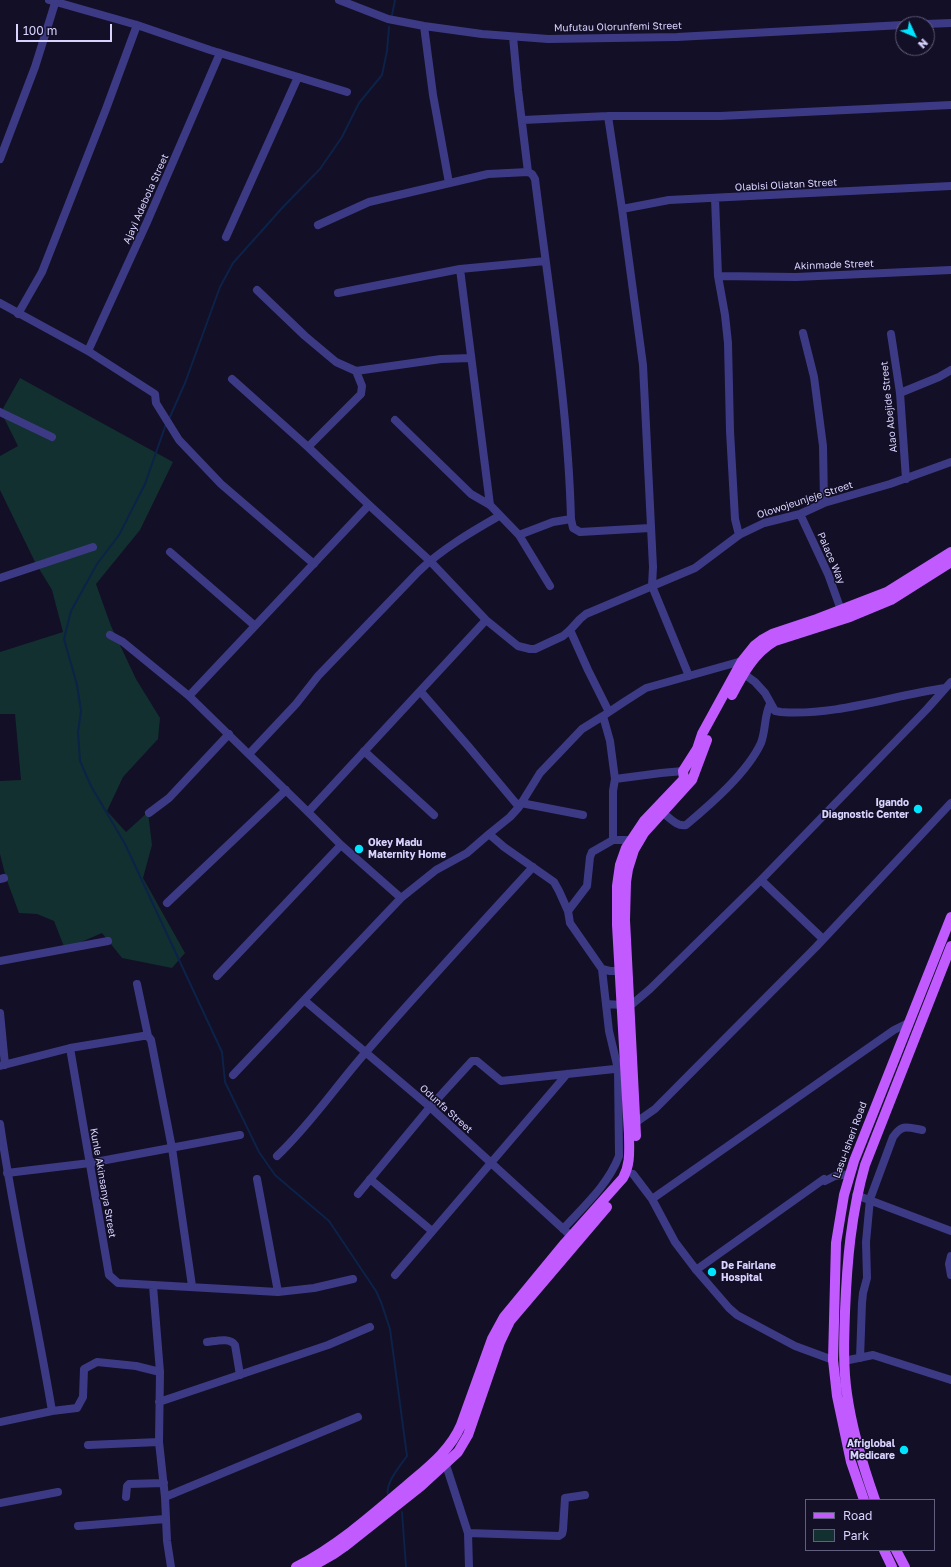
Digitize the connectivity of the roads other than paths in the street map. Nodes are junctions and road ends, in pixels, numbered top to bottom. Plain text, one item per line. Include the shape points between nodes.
1 (339, 0) edge
2 (54, 1) edge
3 (951, 23) edge
4 (935, 24) edge
5 (136, 25) junction
6 (895, 25) edge
7 (424, 26) junction
8 (514, 37) junction
9 (220, 53) junction
10 (298, 77) junction
11 (347, 92) dead end
12 (951, 105) edge
13 (608, 116) junction
14 (523, 120) junction
15 (0, 159) edge
16 (528, 172) junction
17 (448, 183) junction
18 (951, 186) edge
19 (715, 198) junction
20 (622, 209) junction
21 (318, 225) dead end
22 (226, 237) dead end
23 (545, 261) junction
24 (460, 269) junction
25 (951, 270) edge
26 (718, 276) junction
27 (257, 290) dead end
28 (338, 293) dead end
29 (0, 303) edge
30 (18, 314) junction
31 (803, 333) dead end
32 (891, 334) dead end
33 (88, 351) junction
34 (471, 358) junction
35 (951, 370) edge
36 (356, 371) junction
37 (232, 379) dead end
38 (900, 393) junction
39 (0, 412) edge
40 (395, 420) dead end
41 (52, 438) dead end
42 (308, 447) junction
43 (951, 462) edge
44 (906, 479) junction
45 (824, 503) junction
46 (369, 505) junction
47 (490, 505) junction
48 (800, 514) junction
49 (499, 516) junction
50 (571, 519) junction
51 (650, 528) junction
52 (519, 535) junction
53 (740, 535) junction
54 (93, 547) dead end
55 (170, 552) dead end
56 (951, 552) edge
57 (430, 561) junction
58 (951, 562) edge
59 (314, 564) junction
60 (0, 578) edge
61 (550, 586) dead end
62 (652, 586) junction
63 (841, 610) junction
64 (486, 620) junction
65 (254, 625) junction
66 (570, 630) junction
67 (110, 635) dead end
68 (742, 661) junction
69 (744, 674) junction
70 (689, 676) junction
71 (948, 685) edge
72 (421, 692) junction
73 (189, 696) junction
74 (770, 704) junction
75 (606, 714) junction
76 (229, 734) junction
77 (364, 751) junction
78 (249, 754) junction
79 (683, 771) junction
80 (615, 779) junction
81 (286, 790) junction
82 (951, 803) edge
83 (520, 805) junction
84 (308, 812) junction
85 (662, 812) junction
86 (149, 813) dead end
87 (434, 815) dead end
88 (583, 815) dead end
89 (489, 834) junction
90 (612, 840) junction
91 (631, 840) junction
92 (341, 845) junction
93 (533, 867) junction
94 (761, 880) junction
95 (401, 898) junction
96 (168, 903) dead end
97 (568, 911) junction
98 (951, 917) edge
99 (823, 939) junction
100 (108, 941) dead end
101 (939, 948) junction
102 (950, 950) edge
103 (0, 961) edge
104 (602, 969) junction
105 (619, 972) junction
106 (217, 976) dead end
107 (137, 984) dead end
108 (304, 1000) junction
109 (606, 1004) junction
110 (626, 1006) junction
111 (0, 1013) edge
112 (908, 1023) junction
113 (148, 1036) junction
114 (70, 1048) junction
115 (365, 1053) junction
116 (3, 1065) edge
117 (621, 1068) junction
118 (567, 1074) junction
119 (233, 1075) dead end
120 (430, 1108) junction
121 (635, 1123) junction
122 (0, 1124) edge
123 (922, 1130) dead end
124 (618, 1133) junction
125 (629, 1134) junction
126 (240, 1135) dead end
127 (172, 1148) junction
128 (277, 1156) dead end
129 (490, 1162) junction
130 (90, 1163) junction
131 (7, 1173) junction
132 (633, 1174) junction
133 (850, 1174) junction
134 (257, 1179) dead end
135 (370, 1179) junction
136 (358, 1194) dead end
137 (856, 1194) junction
138 (652, 1199) junction
139 (870, 1199) junction
140 (563, 1229) junction
141 (432, 1231) junction
142 (951, 1231) edge
143 (571, 1236) junction
144 (951, 1256) edge
145 (697, 1271) junction
146 (395, 1275) dead end
147 (951, 1275) edge
148 (353, 1279) dead end
149 (153, 1286) junction
150 (192, 1286) junction
151 (278, 1292) junction
152 (370, 1327) dead end
153 (207, 1342) dead end
154 (860, 1358) junction
155 (833, 1360) junction
156 (844, 1361) junction
157 (160, 1372) junction
158 (240, 1375) junction
159 (951, 1380) edge
160 (159, 1402) junction
161 (52, 1411) junction
162 (358, 1417) dead end
163 (0, 1422) edge
164 (159, 1442) junction
165 (88, 1445) dead end
166 (446, 1465) junction
167 (164, 1483) junction
168 (58, 1492) dead end
169 (585, 1496) dead end
170 (126, 1497) dead end
171 (165, 1497) junction
172 (864, 1499) edge
173 (875, 1499) edge
174 (0, 1503) edge
175 (165, 1519) junction
176 (78, 1526) dead end
177 (468, 1533) junction
178 (884, 1551) edge
179 (897, 1551) edge
180 (170, 1567) edge
181 (296, 1567) edge
182 (311, 1567) edge
183 (469, 1567) edge
184 (892, 1567) edge
185 (905, 1567) edge

1 - 7 street, Mufutau Olorunfemi Street via 388,18
2 - 5 street
2 - 15 street via 35,67
3 - 4 street
5 - 9 street
5 - 30 street via 42,272
6 - 8 street, Mufutau Olorunfemi Street via 677,37
7 - 8 street, Mufutau Olorunfemi Street
7 - 17 street
8 - 14 street
9 - 10 street
9 - 33 street, Ajayi Adebola Street
10 - 11 street
10 - 22 street
12 - 13 street via 720,116
13 - 14 street
13 - 20 street
14 - 16 street
16 - 17 street via 488,174
16 - 23 street via 535,179
17 - 21 street via 369,202
18 - 19 street, Olabisi Oliatan Street
19 - 20 street, Olabisi Oliatan Street via 669,200
19 - 26 street
20 - 51 street via 643,365
23 - 24 street
23 - 50 street via 565,429
24 - 28 street
24 - 34 street
25 - 26 street, Akinmade Street via 796,277
26 - 53 street via 727,328 734,512
27 - 36 street via 336,362
29 - 30 street
30 - 33 street
31 - 45 street via 814,377 823,446
32 - 38 street, Alao Abejide Street
33 - 59 street via 155,394 156,403 178,440 221,484
34 - 36 street via 440,359
34 - 47 street
35 - 38 street
36 - 42 street via 362,386 361,394
37 - 42 street, Olowojeunjeje Street
38 - 44 street, Alao Abejide Street
39 - 41 street
40 - 47 street via 471,494
42 - 46 street, Olowojeunjeje Street
43 - 44 street, Olowojeunjeje Street
44 - 45 street, Olowojeunjeje Street
45 - 48 street, Olowojeunjeje Street
46 - 57 street, Olowojeunjeje Street
46 - 59 street
47 - 49 street
48 - 53 street, Olowojeunjeje Street via 764,523
48 - 63 street, Palace Way via 828,574
49 - 52 street
49 - 57 street
50 - 51 street via 573,528 580,532
50 - 52 street via 541,526
51 - 62 street
52 - 61 street
53 - 62 street, Olowojeunjeje Street via 695,568
54 - 60 street
55 - 65 street
56 - 63 main road via 888,592
57 - 64 street, Olowojeunjeje Street
57 - 78 street via 318,676 296,704
58 - 69 main road via 891,600 850,618 775,641 759,652
59 - 65 street
62 - 66 street, Olowojeunjeje Street via 586,614
62 - 70 street
63 - 68 main road via 762,639
64 - 66 street, Olowojeunjeje Street via 518,646 530,649 563,636
64 - 72 street
65 - 73 street
66 - 75 street
67 - 73 street via 123,642
68 - 70 street
68 - 79 main road
69 - 74 street via 765,693
69 - 85 main road via 708,737 692,780
70 - 75 street via 646,688
71 - 74 street via 815,713 775,711
71 - 94 street via 927,710
72 - 77 street
72 - 83 street
73 - 76 street
74 - 85 street via 760,743 746,765 718,797 686,825 677,824
75 - 80 street
75 - 83 street via 582,729 553,759 540,773
76 - 78 street
76 - 86 street via 170,798
77 - 84 street
77 - 87 street
78 - 81 street
79 - 80 street
79 - 91 main road via 684,779 644,821
80 - 90 street
81 - 84 street
81 - 96 street
82 - 99 street
83 - 88 street
83 - 89 street
84 - 92 street
85 - 110 main road via 639,840 628,869 625,920
89 - 93 street
89 - 95 street via 468,853 436,870
90 - 91 street
90 - 97 street via 592,852 587,886
91 - 105 main road via 620,865 617,886
92 - 95 street
92 - 106 street
93 - 97 street via 557,886
93 - 115 street
94 - 99 street
94 - 110 street via 655,984
95 - 108 street
97 - 104 street via 570,923
98 - 101 main road, Lasu-Isheri Road
99 - 121 street via 655,1109
100 - 103 street
101 - 102 street
101 - 112 main road, Lasu-Isheri Road
102 - 137 main road via 865,1164
104 - 105 street
104 - 109 street
105 - 110 main road
107 - 113 street
108 - 115 street, Odunfa Street
108 - 119 street
109 - 110 street
109 - 117 street via 610,1031
110 - 117 main road
110 - 121 main road
111 - 116 street
112 - 133 main road, Lasu-Isheri Road
112 - 138 street via 894,1030
113 - 114 street
113 - 127 street
114 - 116 street
114 - 130 street, Kunle Akinsanya Street
115 - 120 street, Odunfa Street
115 - 128 street via 310,1122
117 - 118 street
117 - 124 street
117 - 125 main road
118 - 120 street via 501,1081 477,1061 472,1061
118 - 129 street
120 - 129 street, Odunfa Street
120 - 135 street
121 - 132 main road via 636,1157
122 - 131 street
123 - 139 street via 904,1127 898,1129 892,1137
124 - 125 street
124 - 140 street via 619,1156 606,1182
125 - 143 main road via 629,1164 623,1178
126 - 127 street
127 - 130 street
127 - 150 street
129 - 140 street, Odunfa Street
129 - 141 street
130 - 131 street
130 - 149 street, Kunle Akinsanya Street via 108,1275 118,1283
131 - 161 street
132 - 138 street
132 - 166 main road via 510,1322 500,1342 468,1435
133 - 145 street via 835,1176 826,1181 824,1179
133 - 155 main road, Lasu-Isheri Road via 836,1243
134 - 151 street
135 - 136 street
135 - 141 street
137 - 139 street
137 - 156 main road via 846,1281
138 - 145 street via 675,1242
139 - 142 street
139 - 154 street
140 - 143 street, Odunfa Street
141 - 146 street
143 - 181 main road via 504,1317 492,1339 457,1436 450,1445 349,1534 329,1549
144 - 147 street
145 - 155 street via 737,1315 795,1346
148 - 151 street, Kunle Akinsanya Street via 314,1288
149 - 150 street, Kunle Akinsanya Street
149 - 157 street
150 - 151 street, Kunle Akinsanya Street
152 - 158 street via 328,1345
153 - 158 street via 234,1342
154 - 156 street
154 - 159 street via 873,1355
155 - 172 main road, Lasu-Isheri Road via 837,1396 851,1462
156 - 173 main road via 847,1395 861,1459
157 - 160 street
157 - 161 street via 136,1366 97,1362 84,1369 82,1397 77,1408
158 - 160 street
160 - 164 street
161 - 163 street
162 - 171 street
164 - 165 street
164 - 167 street
166 - 177 street
166 - 182 main road via 344,1547
167 - 170 street via 129,1484
167 - 171 street
168 - 174 street
169 - 177 street via 565,1498 563,1530 559,1536
171 - 175 street
175 - 176 street
175 - 180 street
177 - 183 street
178 - 184 main road
179 - 185 main road

